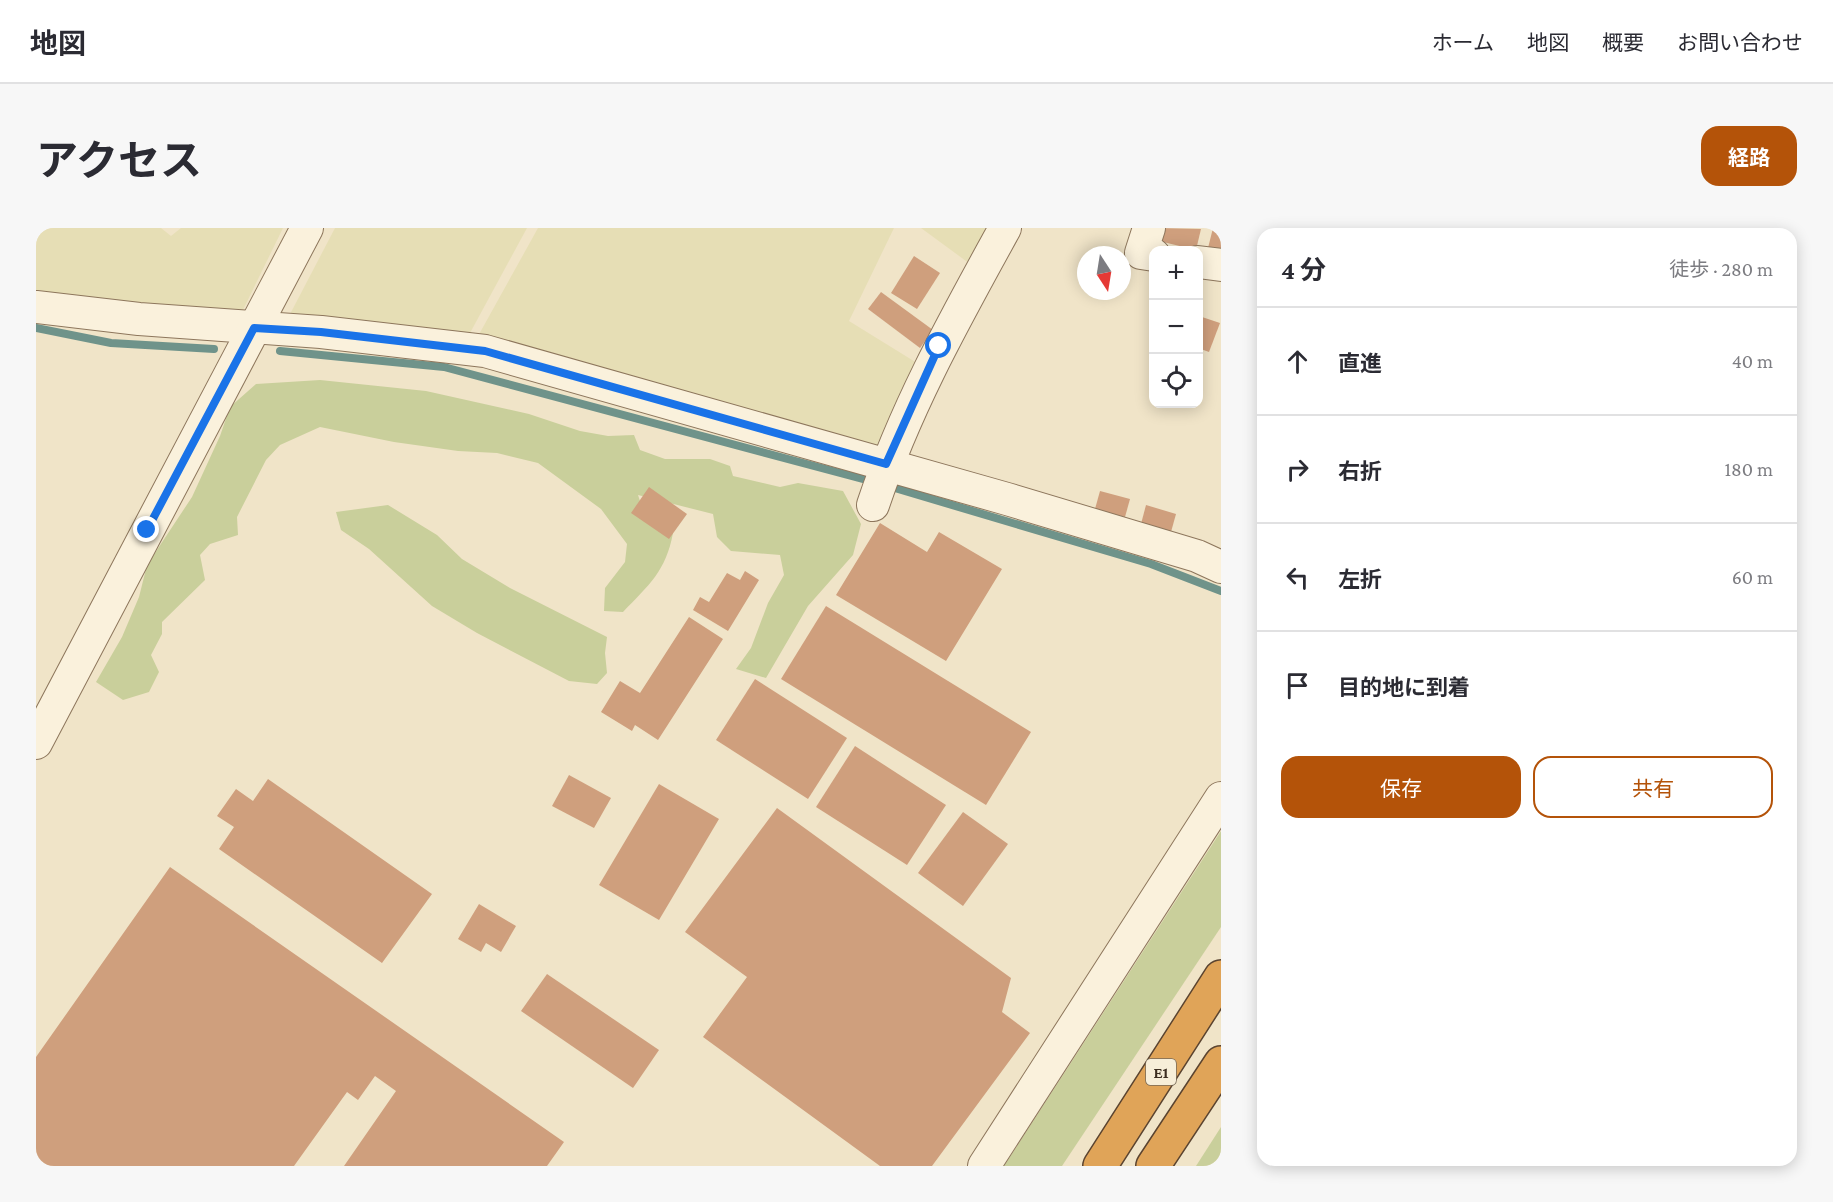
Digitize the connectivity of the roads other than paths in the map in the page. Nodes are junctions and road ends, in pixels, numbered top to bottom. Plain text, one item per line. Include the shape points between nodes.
1 (307, 228) edge
2 (1005, 228) edge
3 (1149, 228) edge
4 (1149, 254) edge
5 (1203, 263) edge
6 (1221, 265) edge
7 (36, 307) edge
8 (254, 328) junction
9 (885, 466) junction
10 (874, 502) dead end
11 (1221, 567) edge
12 (36, 742) edge
13 (1221, 798) edge
14 (1221, 977) edge
15 (1221, 1062) edge
16 (984, 1166) edge
17 (1100, 1166) edge
18 (1153, 1166) edge

1 - 8 street
2 - 9 street via 939,346
3 - 4 street via 1141,253
5 - 6 street
7 - 8 street
8 - 9 street via 485,351
8 - 12 street
9 - 10 street
9 - 11 street via 1197,556
13 - 16 street
14 - 17 highway, E1
15 - 18 highway, E1

